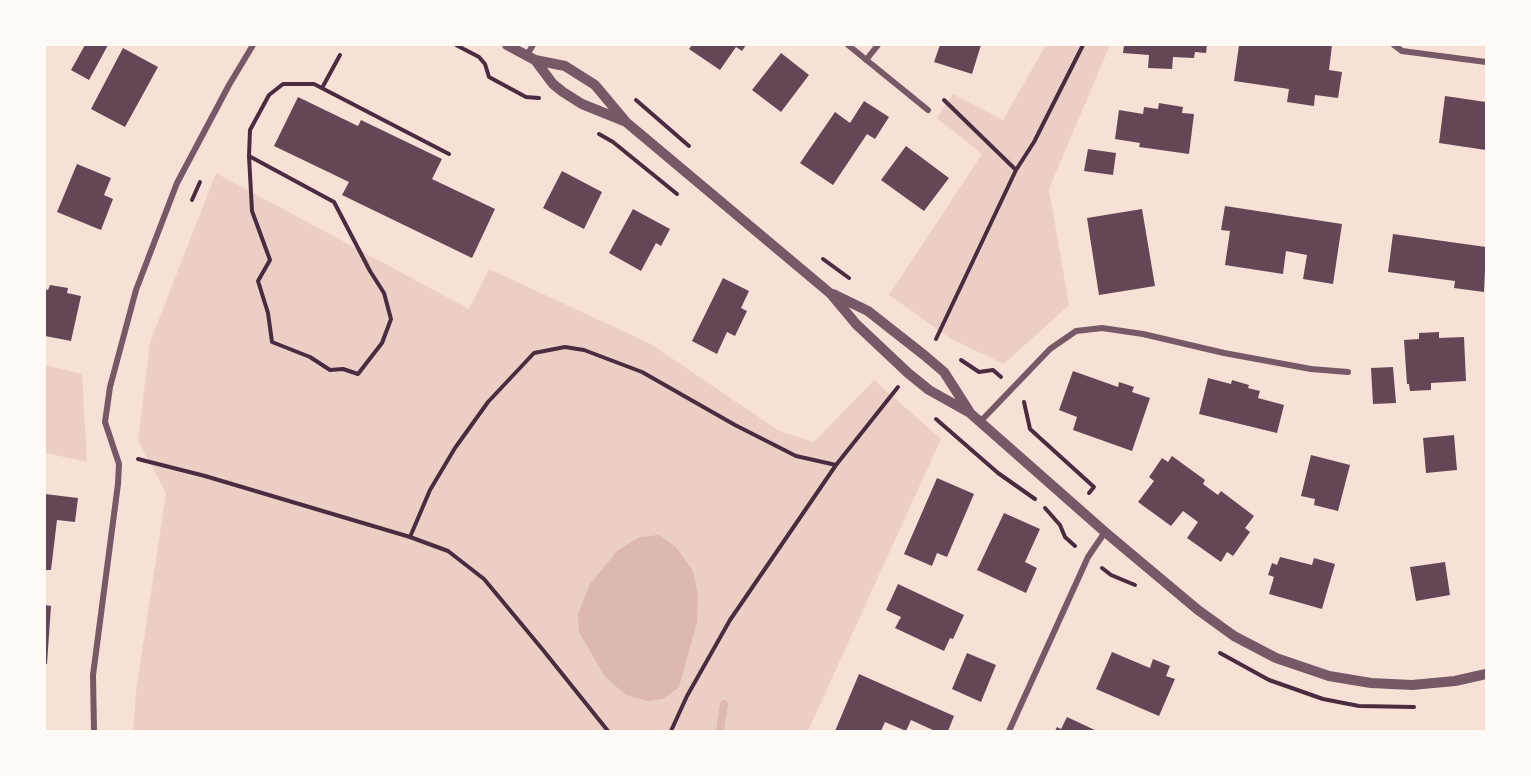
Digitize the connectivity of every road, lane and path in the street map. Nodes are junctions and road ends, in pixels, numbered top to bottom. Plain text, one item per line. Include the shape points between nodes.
1 (254, 45) edge
2 (456, 45) edge
3 (507, 45) edge
4 (533, 45) edge
5 (848, 45) edge
6 (878, 45) edge
7 (1083, 45) edge
8 (1394, 45) edge
9 (340, 55) dead end
10 (531, 58) junction
11 (866, 60) junction
12 (1486, 62) edge
13 (322, 88) junction
14 (631, 95) dead end
15 (546, 102) dead end
16 (951, 106) dead end
17 (928, 110) dead end
18 (626, 122) junction
19 (593, 130) dead end
20 (691, 147) dead end
21 (449, 154) dead end
22 (249, 156) junction
23 (1016, 170) junction
24 (205, 173) dead end
25 (682, 198) dead end
26 (191, 202) dead end
27 (817, 254) dead end
28 (853, 281) dead end
29 (831, 294) junction
30 (934, 342) dead end
31 (952, 354) dead end
32 (1348, 372) dead end
33 (891, 378) dead end
34 (898, 386) junction
35 (1011, 387) junction
36 (907, 393) dead end
37 (970, 413) junction
38 (932, 416) dead end
39 (980, 422) junction
40 (957, 438) dead end
41 (134, 449) dead end
42 (138, 459) junction
43 (836, 465) junction
44 (137, 466) dead end
45 (1094, 487) dead end
46 (1105, 532) junction
47 (410, 537) junction
48 (1486, 674) edge
49 (94, 731) edge
50 (608, 731) edge
51 (671, 731) edge
52 (1009, 731) edge

1 - 49 street via 177,183 136,290 110,387 105,422 119,464 93,675
2 - 15 path via 479,57 489,77 526,97
3 - 10 street
4 - 10 street
5 - 11 street
6 - 11 street
7 - 23 path
8 - 12 street via 1402,51
9 - 13 path
10 - 18 street via 563,93
10 - 18 street via 576,72 595,86
11 - 17 street
13 - 21 path
13 - 22 path via 314,84 283,84 269,95 250,130
14 - 20 path
16 - 23 path
18 - 29 street
19 - 25 path
22 - 22 path via 252,211 270,260 258,281 272,342 310,357 330,370 358,374 382,343 391,319 384,293 334,202
23 - 30 path
24 - 26 path
27 - 28 path
29 - 37 street via 856,324 908,373
29 - 37 street via 868,310 944,372
31 - 35 path via 979,372 993,370
32 - 35 street via 1311,369 1102,328 1076,331 1050,349
33 - 34 path
34 - 36 path
34 - 43 path
35 - 39 street
35 - 45 path via 1023,400 1030,429
37 - 39 street
38 - 40 path
39 - 46 street
41 - 42 path
42 - 44 path
42 - 47 path
43 - 47 path via 796,456 642,372 584,350 565,347 534,352 488,402 454,448
43 - 51 path via 730,620
46 - 48 street via 1198,610 1234,636 1276,657 1329,676 1371,683 1412,685
46 - 52 street via 1088,557
47 - 50 path via 448,551 484,579

